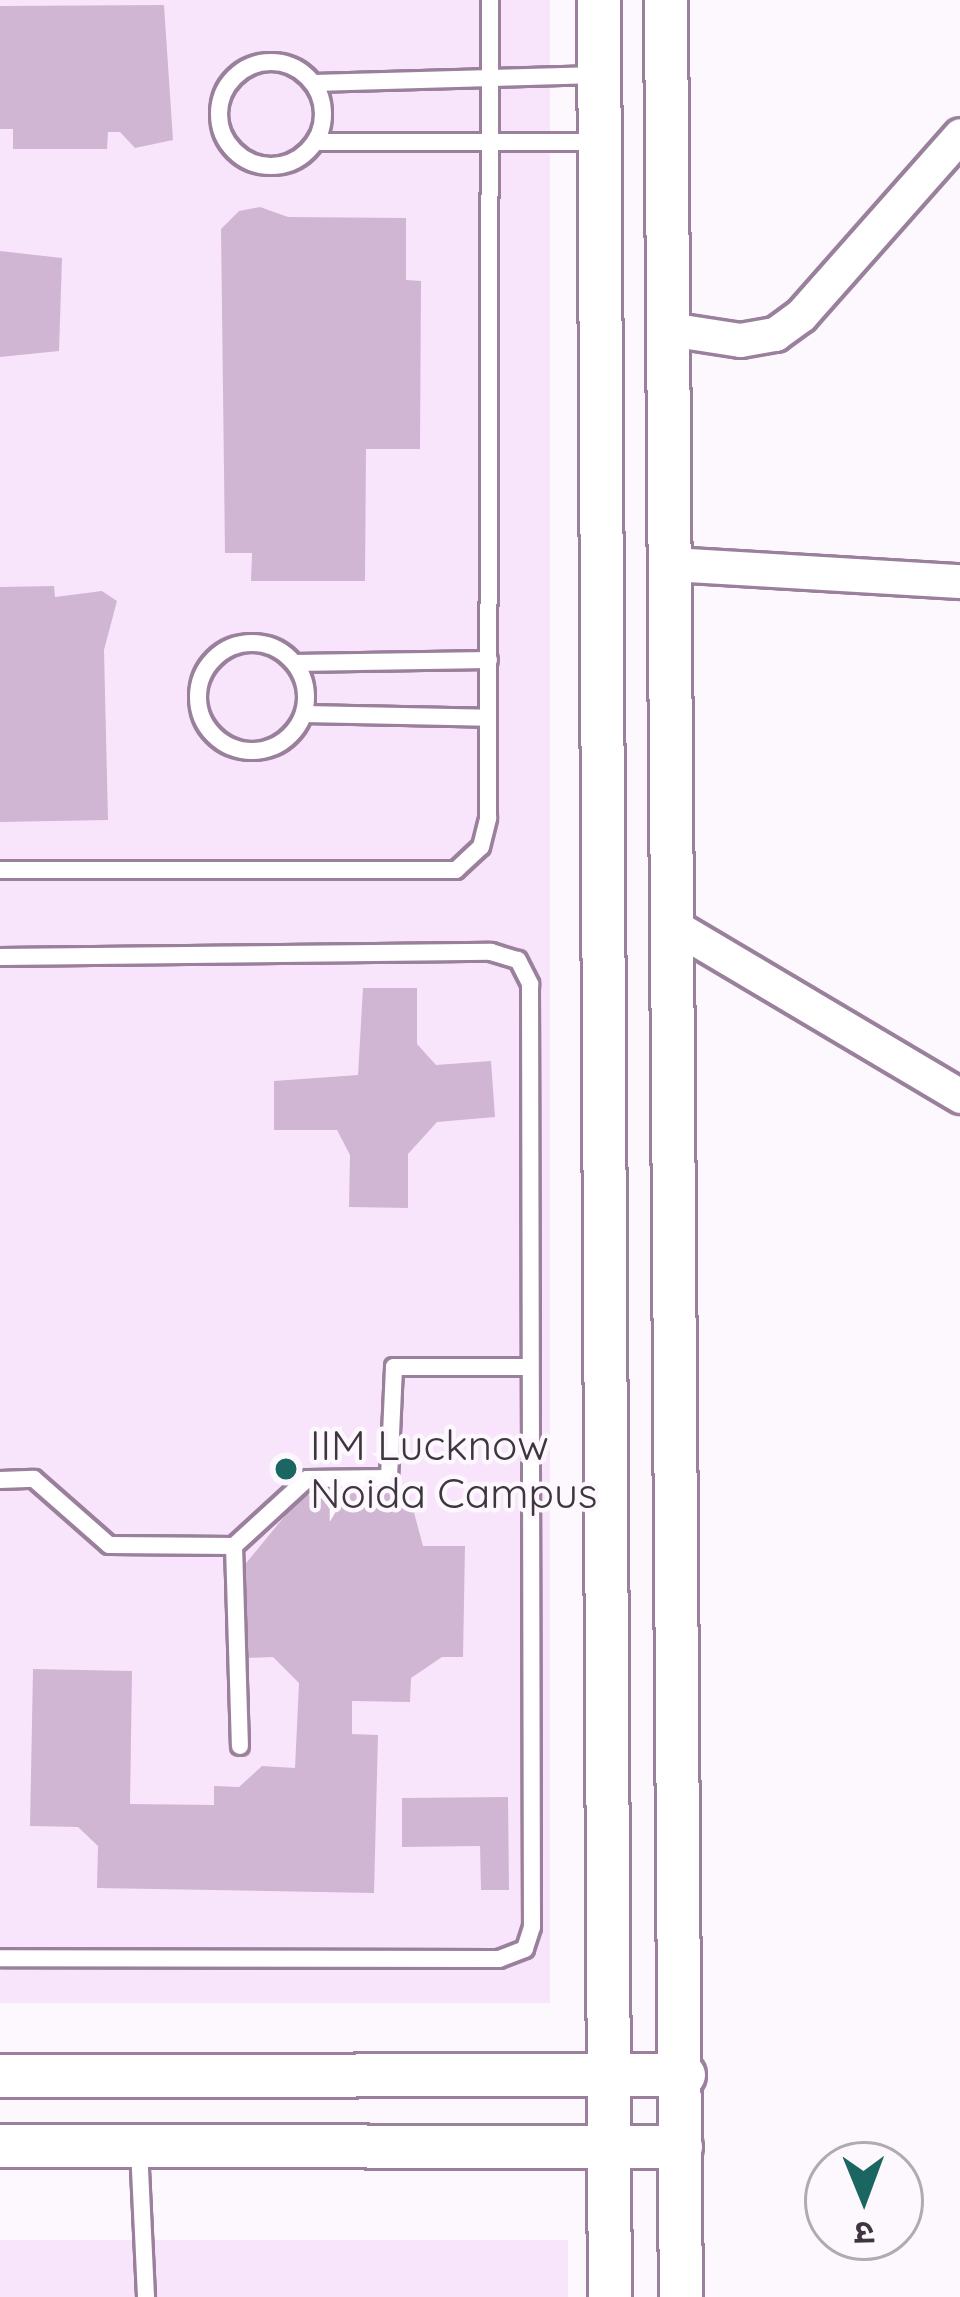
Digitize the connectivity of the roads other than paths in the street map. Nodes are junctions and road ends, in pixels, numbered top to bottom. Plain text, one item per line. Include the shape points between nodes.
1 (490, 0) edge
2 (598, 0) edge
3 (666, 0) edge
4 (599, 75) junction
5 (313, 82) junction
6 (492, 82) junction
7 (960, 135) edge
8 (316, 142) junction
9 (600, 142) junction
10 (493, 143) junction
11 (669, 329) junction
12 (671, 563) junction
13 (960, 581) edge
14 (489, 660) junction
15 (295, 663) junction
16 (304, 714) junction
17 (488, 718) junction
18 (0, 870) edge
19 (604, 926) junction
20 (674, 926) junction
21 (0, 957) edge
22 (960, 1096) edge
23 (527, 1367) junction
24 (0, 1480) edge
25 (234, 1546) junction
26 (240, 1746) dead end
27 (0, 1958) edge
28 (610, 2075) junction
29 (684, 2075) junction
30 (0, 2076) edge
31 (0, 2146) edge
32 (139, 2146) junction
33 (609, 2147) junction
34 (681, 2147) junction
35 (146, 2297) edge
36 (610, 2297) edge
37 (681, 2297) edge

1 - 6 lane
2 - 4 street
3 - 11 street
4 - 6 lane
4 - 9 street
5 - 6 lane
5 - 8 lane via 323,112
5 - 8 lane via 266,62 235,77 219,107 226,141 254,163 289,163
6 - 10 lane
7 - 11 street via 801,315 775,334 740,340
8 - 10 lane
9 - 10 lane
9 - 19 street
10 - 14 lane
11 - 12 street
12 - 13 street
12 - 20 street
14 - 15 lane
14 - 17 lane
15 - 16 lane
15 - 16 lane via 266,644 230,647 204,670 198,705 214,736 247,751 282,742
16 - 17 lane
17 - 18 lane via 488,818 481,847 456,870
19 - 20 street
19 - 28 street
20 - 22 street
20 - 29 street
21 - 23 lane via 490,952 518,960 530,984
23 - 25 lane via 394,1367 389,1478 307,1479
23 - 27 lane via 532,1927 525,1949 499,1959
24 - 25 lane via 34,1479 110,1545
25 - 26 lane
28 - 29 street
28 - 30 street
28 - 33 street
29 - 34 street
31 - 32 street
32 - 33 street
32 - 35 lane
33 - 34 street
33 - 36 street
34 - 37 street

